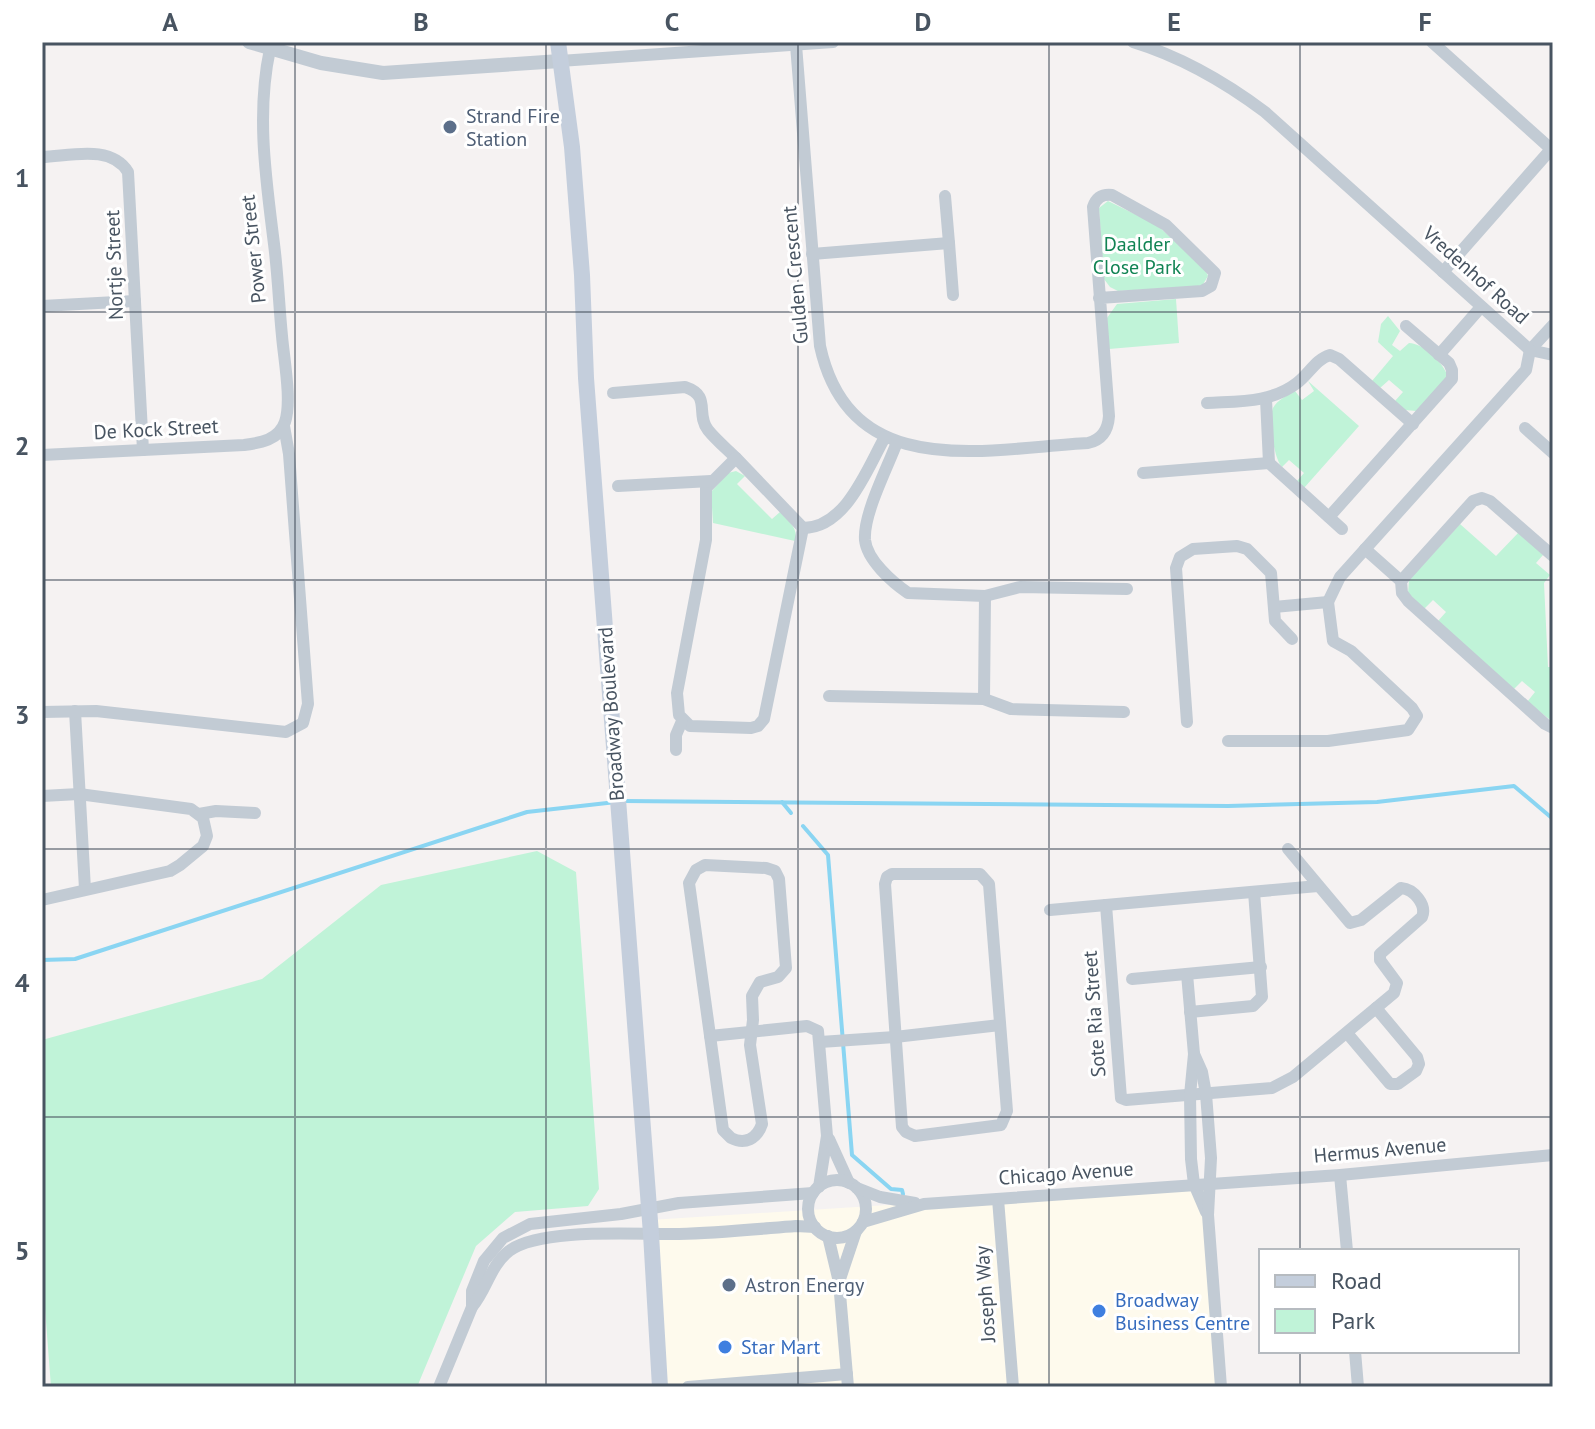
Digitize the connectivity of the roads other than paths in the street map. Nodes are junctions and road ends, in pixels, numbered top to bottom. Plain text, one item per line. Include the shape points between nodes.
1 (249, 42) edge
2 (558, 42) edge
3 (833, 42) edge
4 (1133, 42) edge
5 (1432, 42) edge
6 (796, 45) junction
7 (1446, 47) edge
8 (279, 48) edge
9 (560, 61) junction
10 (1552, 148) edge
11 (42, 157) edge
12 (945, 196) dead end
13 (949, 243) junction
14 (812, 254) junction
15 (1443, 272) junction
16 (953, 295) dead end
17 (1099, 298) junction
18 (135, 301) junction
19 (42, 306) edge
20 (1481, 307) junction
21 (1553, 325) edge
22 (1406, 326) dead end
23 (1530, 350) junction
24 (1439, 355) junction
25 (1553, 355) edge
26 (613, 393) dead end
27 (1266, 399) junction
28 (1207, 403) dead end
29 (1413, 424) junction
30 (284, 426) junction
31 (1525, 428) dead end
32 (891, 440) junction
33 (143, 450) junction
34 (1553, 453) edge
35 (42, 455) edge
36 (736, 458) junction
37 (1269, 463) junction
38 (1143, 473) dead end
39 (711, 481) junction
40 (618, 486) dead end
41 (1329, 517) junction
42 (803, 528) junction
43 (1342, 529) dead end
44 (1365, 549) junction
45 (1553, 556) edge
46 (1401, 581) junction
47 (1127, 589) dead end
48 (985, 596) junction
49 (1328, 602) junction
50 (1274, 607) junction
51 (1292, 639) dead end
52 (829, 696) dead end
53 (984, 699) junction
54 (75, 711) junction
55 (42, 712) edge
56 (1124, 712) dead end
57 (682, 721) junction
58 (1187, 722) dead end
59 (1553, 728) edge
60 (1228, 741) dead end
61 (676, 750) dead end
62 (79, 794) junction
63 (42, 796) edge
64 (255, 813) dead end
65 (199, 814) junction
66 (1288, 849) dead end
67 (1318, 886) junction
68 (85, 889) junction
69 (1254, 892) junction
70 (42, 900) edge
71 (1106, 905) junction
72 (1050, 910) dead end
73 (1261, 967) junction
74 (1187, 974) junction
75 (1132, 979) dead end
76 (1376, 1008) junction
77 (1190, 1012) junction
78 (1000, 1025) junction
79 (752, 1031) junction
80 (1347, 1033) junction
81 (710, 1036) junction
82 (895, 1037) junction
83 (820, 1042) junction
84 (1194, 1054) junction
85 (1206, 1094) junction
86 (1190, 1095) junction
87 (827, 1136) junction
88 (1553, 1155) edge
89 (1340, 1175) junction
90 (1211, 1182) junction
91 (1194, 1184) junction
92 (853, 1185) junction
93 (816, 1190) junction
94 (998, 1199) junction
95 (924, 1204) junction
96 (649, 1208) junction
97 (1208, 1215) junction
98 (815, 1227) junction
99 (859, 1227) junction
100 (651, 1234) junction
101 (828, 1236) junction
102 (1347, 1249) edge
103 (839, 1282) junction
104 (472, 1307) junction
105 (1355, 1353) edge
106 (847, 1380) edge
107 (439, 1387) edge
108 (660, 1387) edge
109 (688, 1387) edge
110 (1013, 1387) edge
111 (1221, 1387) edge
112 (1358, 1387) edge

1 - 8 street
2 - 9 main road, Broadway Boulevard
3 - 6 street
4 - 15 street, Vredenhof Road via 1195,67 1243,95
5 - 7 street
6 - 9 street
6 - 14 street, Gulden Crescent
7 - 10 street
8 - 9 street via 350,70 383,73
8 - 30 street, Power Street via 262,89 287,398
9 - 96 main road, Broadway Boulevard via 582,275
10 - 15 street
11 - 18 street, Nortje Street via 104,154 125,167
12 - 13 street
13 - 14 street
13 - 16 street
14 - 32 street, Gulden Crescent via 827,371 846,404
15 - 20 street, Vredenhof Road
17 - 17 street via 1093,207 1103,195 1159,220 1215,273 1211,286 1202,291
17 - 32 street, Gulden Crescent via 1109,416 1098,439 948,451
18 - 19 street
18 - 33 street, Nortje Street
20 - 23 street, Vredenhof Road
20 - 24 street
21 - 23 street
22 - 24 street
23 - 25 street
23 - 44 street, Vredenhof Road via 1526,370
24 - 29 street via 1451,366 1452,379
26 - 36 street via 693,390 702,402 705,425
27 - 28 street
27 - 29 street via 1298,382 1322,358 1334,355
27 - 37 street
29 - 41 street
30 - 33 street, De Kock Street via 270,439 244,445
30 - 54 street, Power Street via 308,704 303,723 286,732
31 - 34 street
32 - 42 street via 840,514
32 - 48 street via 870,513 865,542 870,555 908,593
33 - 35 street, De Kock Street
36 - 39 street
36 - 42 street
37 - 38 street
37 - 41 street
39 - 40 street
39 - 57 street via 704,495 705,546 677,680
41 - 43 street
42 - 57 street via 764,719 747,729 693,727
44 - 46 street
44 - 49 street, Vredenhof Road via 1340,577
45 - 46 street via 1490,501 1477,499
46 - 59 street via 1408,601
47 - 48 street via 1020,587
48 - 53 street
49 - 50 street
49 - 60 street via 1333,641 1351,651 1412,708 1417,716 1412,726 1328,741
50 - 51 street via 1275,621
50 - 58 street via 1271,573 1247,549 1193,549 1180,557 1176,568
52 - 53 street
53 - 56 street via 1011,709
54 - 55 street, Power Street
54 - 62 street
57 - 61 street
62 - 63 street
62 - 65 street
62 - 68 street
64 - 65 street
65 - 68 street via 206,824 206,841 180,865
66 - 67 street, Sote Ria Street
67 - 69 street
67 - 76 street, Sote Ria Street via 1350,923 1401,888 1423,905 1422,917 1380,954 1397,987
68 - 70 street
69 - 71 street
69 - 73 street
71 - 72 street
71 - 86 street, Sote Ria Street via 1121,1098
73 - 74 street, Sote Ria Street
73 - 77 street via 1263,994 1257,1004
74 - 75 street, Sote Ria Street
74 - 77 street
76 - 80 street, Sote Ria Street
76 - 80 street via 1417,1057 1416,1071 1390,1084
77 - 84 street
78 - 82 street
78 - 82 street via 1007,1111 1001,1125 915,1136 902,1127
78 - 82 street via 987,880 980,874 892,874 885,884
79 - 81 street
79 - 81 street via 762,1124 747,1141 723,1130
79 - 81 street via 753,990 786,968 779,879 766,868 705,865 689,883
79 - 83 street via 807,1026 818,1031
80 - 85 street, Sote Ria Street via 1281,1085
82 - 83 street
83 - 87 street
84 - 85 street
84 - 86 street
85 - 86 street, Sote Ria Street
85 - 90 street
86 - 91 street
87 - 92 street
87 - 93 street
88 - 89 street, Hermus Avenue
89 - 90 street, Hermus Avenue
89 - 102 street
90 - 91 street, Chicago Avenue
90 - 97 street
91 - 94 street, Chicago Avenue
91 - 97 street
92 - 93 street via 832,1181
92 - 95 street, Chicago Avenue via 880,1197
92 - 99 street via 866,1208
93 - 96 street
93 - 98 street via 809,1210
94 - 95 street, Chicago Avenue
94 - 110 street, Joseph Way
95 - 99 street, Chicago Avenue
96 - 100 main road, Broadway Boulevard
96 - 104 street via 518,1228 484,1261 472,1291
97 - 111 street
98 - 100 street
98 - 101 street
99 - 101 street via 843,1237
99 - 103 street
100 - 104 street via 523,1243 500,1260
100 - 108 main road, Broadway Boulevard
101 - 103 street
103 - 106 street
104 - 107 street
105 - 112 street
106 - 109 street

